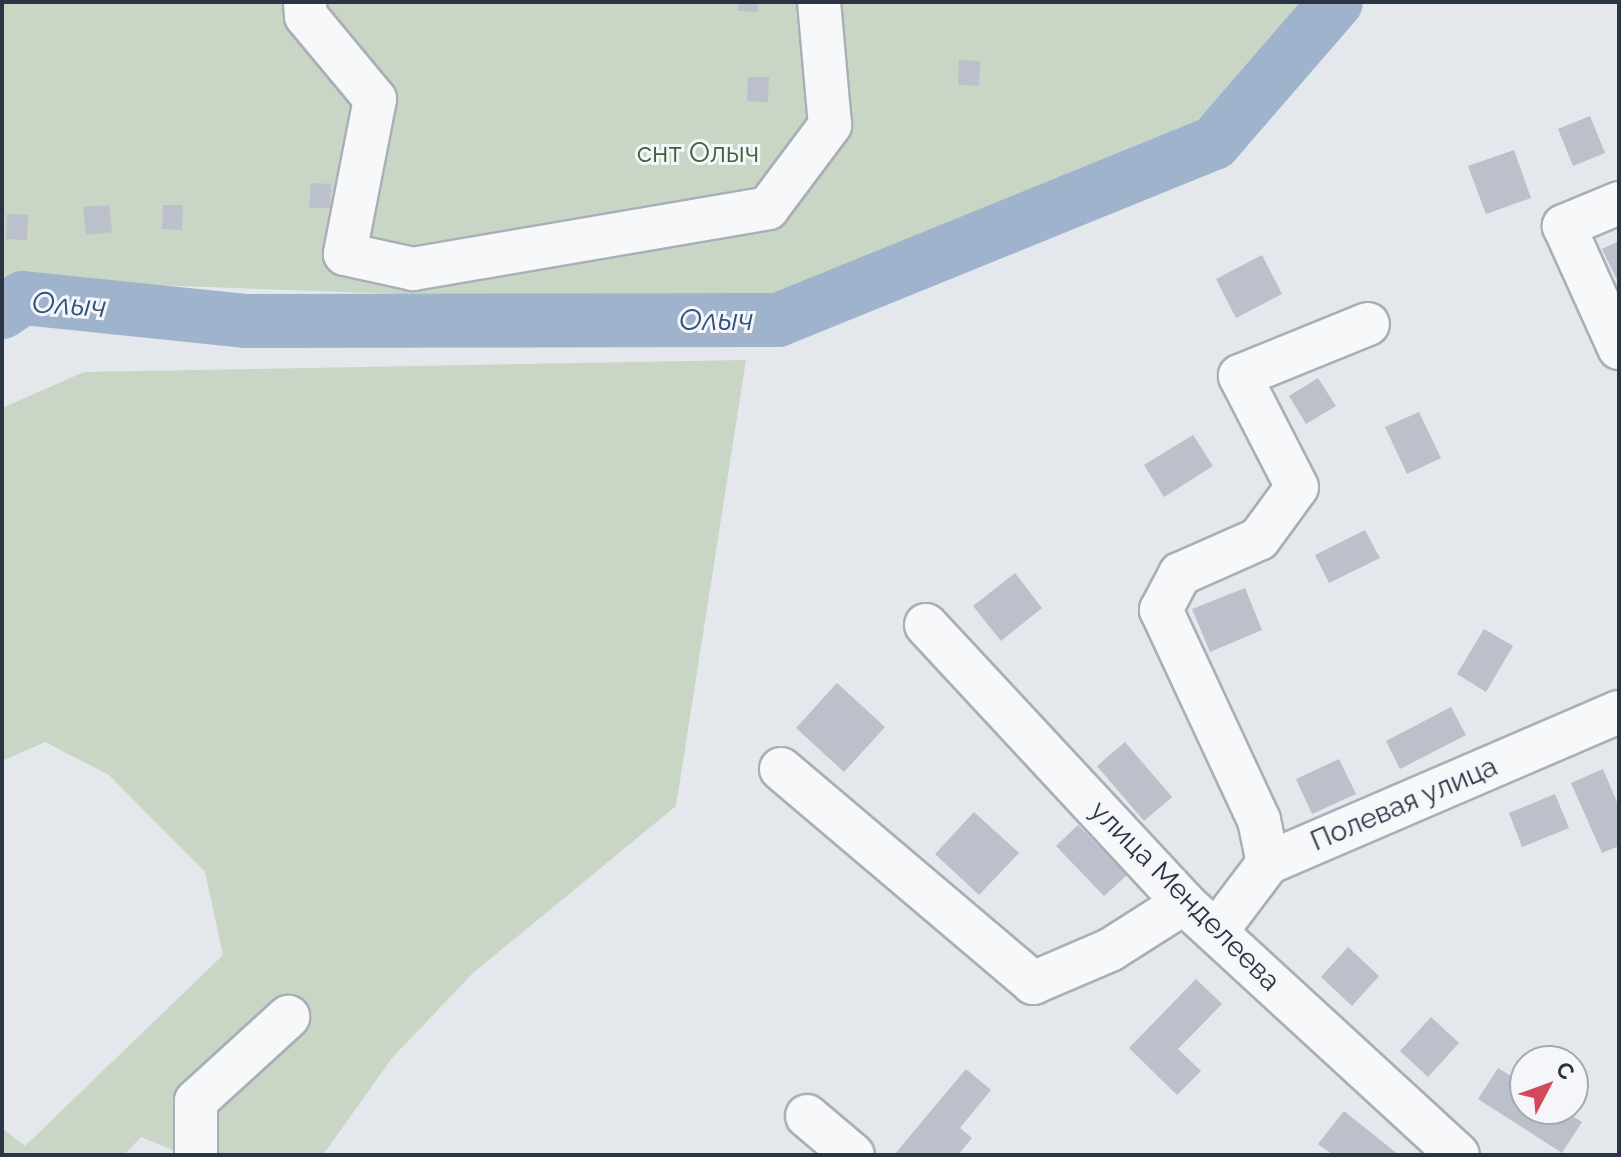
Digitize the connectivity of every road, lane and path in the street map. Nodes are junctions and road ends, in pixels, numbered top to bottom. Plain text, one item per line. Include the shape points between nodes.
1 (305, 2) edge
2 (819, 2) edge
3 (1619, 203) edge
4 (1368, 324) dead end
5 (1619, 348) edge
6 (926, 625) dead end
7 (1619, 712) edge
8 (781, 769) dead end
9 (1268, 863) junction
10 (1184, 903) junction
11 (1216, 932) junction
12 (288, 1017) dead end
13 (807, 1116) dead end
14 (196, 1155) edge
15 (853, 1155) edge
16 (1458, 1155) edge

1 - 2 street via 306,16 375,99 345,254 413,269 768,208 830,125
3 - 5 street via 1564,226
4 - 9 street via 1240,376 1297,487 1259,539 1180,574 1161,610 1259,820
6 - 10 street, улица Менделеева
7 - 9 street, Полевая улица
8 - 10 street via 1033,983 1110,950
9 - 11 street, Полевая улица
10 - 11 street, улица Менделеева
11 - 16 street, улица Менделеева
12 - 14 street via 196,1101
13 - 15 street

